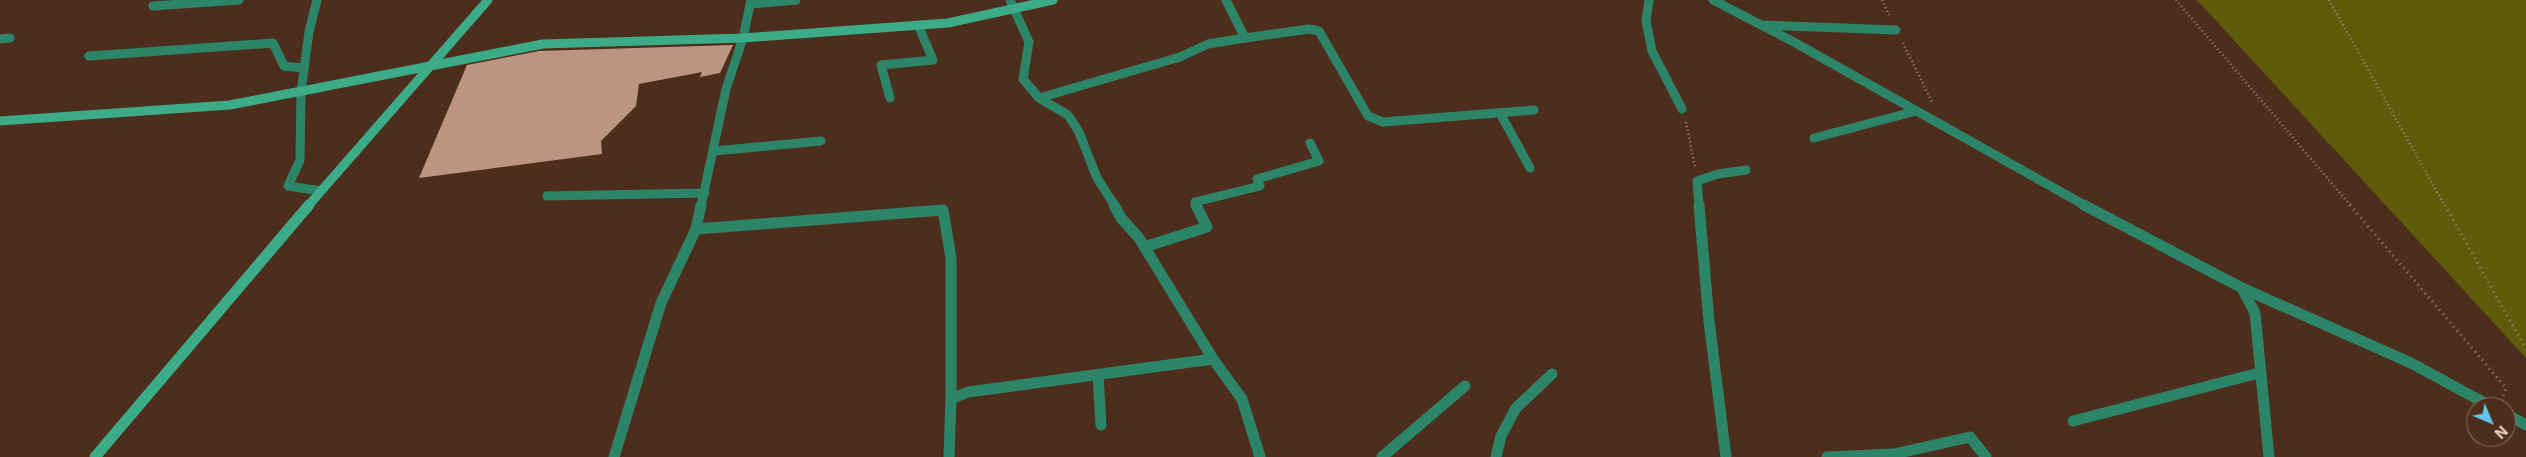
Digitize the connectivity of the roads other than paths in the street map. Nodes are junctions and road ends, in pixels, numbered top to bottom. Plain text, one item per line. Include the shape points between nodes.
1 (239, 0) edge
2 (318, 0) edge
3 (488, 0) edge
4 (796, 0) edge
5 (1053, 0) edge
6 (1226, 0) edge
7 (1649, 0) edge
8 (1713, 0) edge
9 (751, 2) edge
10 (1012, 4) edge
11 (152, 6) dead end
12 (918, 25) junction
13 (1761, 25) junction
14 (1896, 30) road end
15 (10, 38) dead end
16 (743, 38) junction
17 (1245, 38) junction
18 (0, 39) edge
19 (89, 56) dead end
20 (433, 64) junction
21 (303, 68) junction
22 (300, 92) junction
23 (890, 98) dead end
24 (1039, 98) junction
25 (1682, 109) road end
26 (1534, 110) dead end
27 (1916, 111) junction
28 (1500, 113) junction
29 (0, 121) edge
30 (1814, 138) dead end
31 (821, 141) dead end
32 (1310, 143) dead end
33 (714, 151) junction
34 (1530, 168) dead end
35 (1746, 170) dead end
36 (321, 191) junction
37 (705, 193) junction
38 (547, 196) dead end
39 (696, 229) junction
40 (1144, 247) junction
41 (2242, 288) junction
42 (1213, 359) junction
43 (2259, 373) junction
44 (1552, 374) dead end
45 (1098, 375) junction
46 (1465, 386) dead end
47 (2482, 397) edge
48 (951, 399) junction
49 (2073, 421) dead end
50 (1101, 425) dead end
51 (95, 457) edge
52 (614, 457) edge
53 (949, 457) edge
54 (1260, 457) edge
55 (1382, 457) edge
56 (1496, 457) edge
57 (1726, 457) edge
58 (1827, 457) edge
59 (1986, 457) edge
60 (2269, 457) edge

1 - 11 street
2 - 21 street
3 - 20 street
4 - 9 street
5 - 10 street
6 - 17 street
7 - 25 street via 1646,21 1652,51
8 - 13 street
9 - 16 street
10 - 12 street via 948,23
10 - 24 street via 1029,42 1023,79
12 - 16 street
12 - 23 street via 933,60 881,65
13 - 14 street
13 - 27 street
15 - 18 street
16 - 20 street via 543,44
16 - 33 street via 726,89
17 - 24 street via 1208,44 1180,57
17 - 28 street via 1309,29 1319,31 1368,116 1383,122
19 - 21 street via 273,42 284,66
20 - 22 street
20 - 36 street
21 - 22 street
22 - 29 street via 230,105
22 - 36 street via 300,160 288,186
24 - 40 street via 1068,114 1079,132 1097,178 1121,218
26 - 28 street
27 - 30 street
27 - 41 street via 2044,184
28 - 34 street
31 - 33 street
32 - 40 street via 1319,161 1257,179 1260,186 1195,202 1207,226
33 - 37 street
35 - 57 street via 1698,181 1709,321
36 - 51 street
37 - 38 street
37 - 39 street
39 - 48 street via 943,210 951,258
39 - 52 street via 662,303
40 - 42 street
41 - 43 street via 2255,313
41 - 47 street
42 - 45 street
42 - 54 street via 1242,399
43 - 49 street
43 - 60 street
44 - 56 street via 1516,408
45 - 48 street via 968,392
45 - 50 street
46 - 55 street
48 - 53 street
58 - 59 street via 1894,454 1970,436

